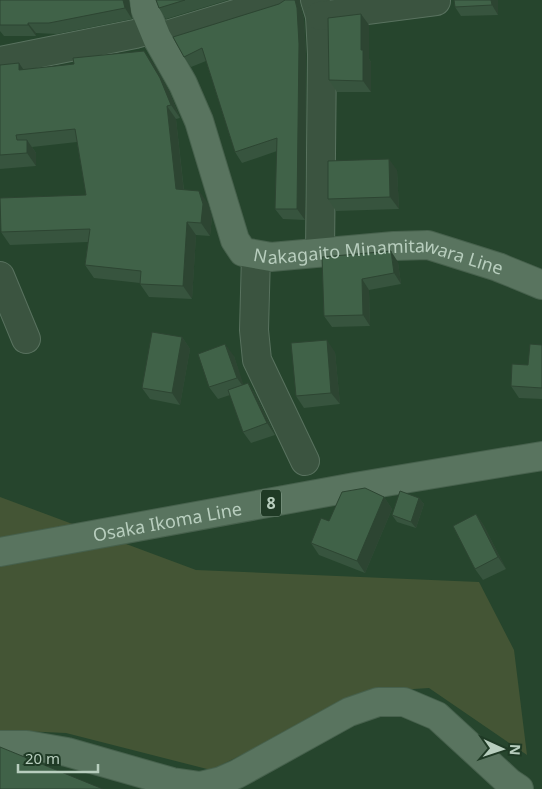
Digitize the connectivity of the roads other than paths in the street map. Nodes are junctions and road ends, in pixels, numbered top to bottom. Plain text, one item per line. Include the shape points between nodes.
1 (144, 0) edge
2 (281, 0) edge
3 (436, 0) edge
4 (318, 8) edge
5 (155, 33) junction
6 (0, 62) edge
7 (320, 252) junction
8 (256, 255) junction
9 (0, 276) edge
10 (542, 285) edge
11 (26, 339) dead end
12 (542, 456) edge
13 (305, 461) dead end
14 (0, 552) edge
15 (0, 745) edge
16 (519, 789) edge

1 - 5 main road, Nakagaito Minamitawara Line
2 - 5 street
3 - 4 street
4 - 7 street via 322,54
5 - 6 street via 135,34
5 - 8 main road, Nakagaito Minamitawara Line via 199,121 235,240 243,252
7 - 8 main road, Nakagaito Minamitawara Line via 271,257
7 - 10 main road, Nakagaito Minamitawara Line via 428,245
8 - 13 street via 254,330 257,360
9 - 11 street
12 - 14 main road, Osaka Ikoma Line / 8
15 - 16 main road via 27,744 67,752 172,782 200,786 221,782 349,712 378,702 404,702 437,716

